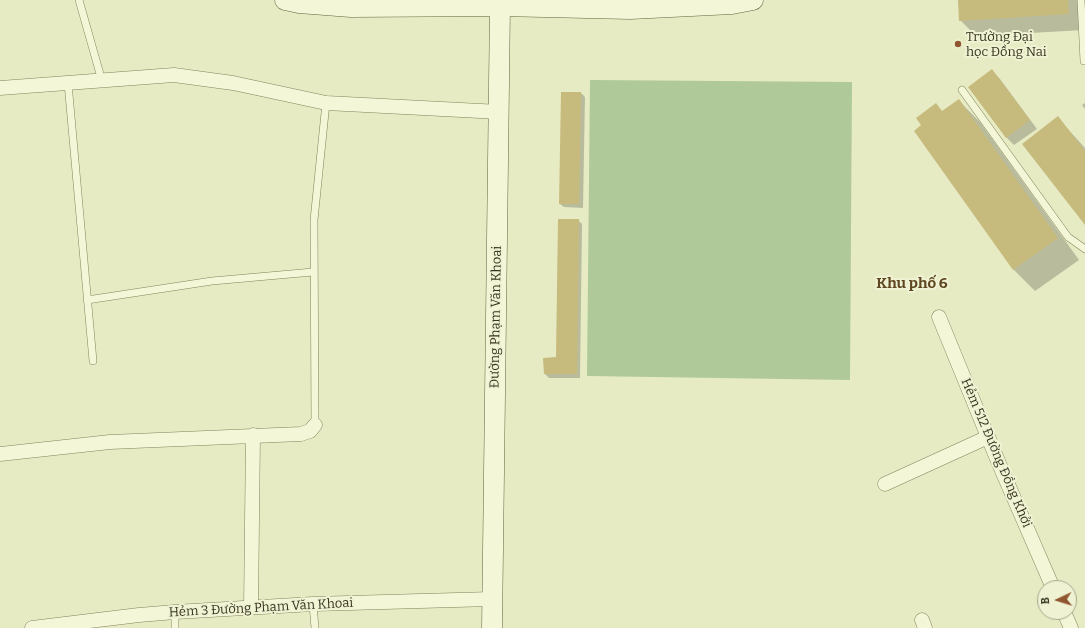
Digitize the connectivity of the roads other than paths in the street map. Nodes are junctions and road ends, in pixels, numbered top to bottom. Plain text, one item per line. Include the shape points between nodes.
1 (79, 0) edge
2 (285, 0) edge
3 (753, 0) edge
4 (1081, 0) edge
5 (500, 3) edge
6 (1084, 61) edge
7 (102, 81) junction
8 (68, 83) junction
9 (0, 88) edge
10 (962, 90) dead end
11 (326, 102) junction
12 (500, 112) junction
13 (1085, 249) edge
14 (313, 272) junction
15 (88, 300) junction
16 (939, 317) dead end
17 (93, 361) dead end
18 (315, 425) joint
19 (253, 435) junction
20 (988, 437) junction
21 (0, 454) edge
22 (885, 484) dead end
23 (1050, 580) edge
24 (492, 599) junction
25 (313, 604) junction
26 (251, 608) junction
27 (175, 612) junction
28 (32, 628) edge
29 (175, 628) edge
30 (315, 628) edge
31 (492, 628) edge

1 - 7 lane
2 - 5 street via 299,4 351,7
3 - 5 street via 732,4 630,9
4 - 6 lane
5 - 12 street, Đường Phạm Văn Khoai
7 - 8 street
7 - 11 street via 174,76 233,83
8 - 9 street
8 - 15 lane
10 - 13 lane via 1068,236
11 - 12 street
11 - 14 lane via 314,220
12 - 24 street, Đường Phạm Văn Khoai
14 - 15 lane via 212,281
14 - 18 lane
15 - 17 lane
16 - 20 street, Hẻm 512 Đường Đồng Khởi
18 - 19 street via 310,432 301,434
19 - 21 street via 110,442
19 - 26 street
20 - 22 street
20 - 23 street, Hẻm 512 Đường Đồng Khởi
24 - 25 street, Hẻm 3 Đường Phạm Văn Khoai
24 - 31 street, Đường Phạm Văn Khoai
25 - 26 street, Hẻm 3 Đường Phạm Văn Khoai
25 - 30 lane
26 - 27 street, Hẻm 3 Đường Phạm Văn Khoai
27 - 28 street, Hẻm 3 Đường Phạm Văn Khoai
27 - 29 lane

